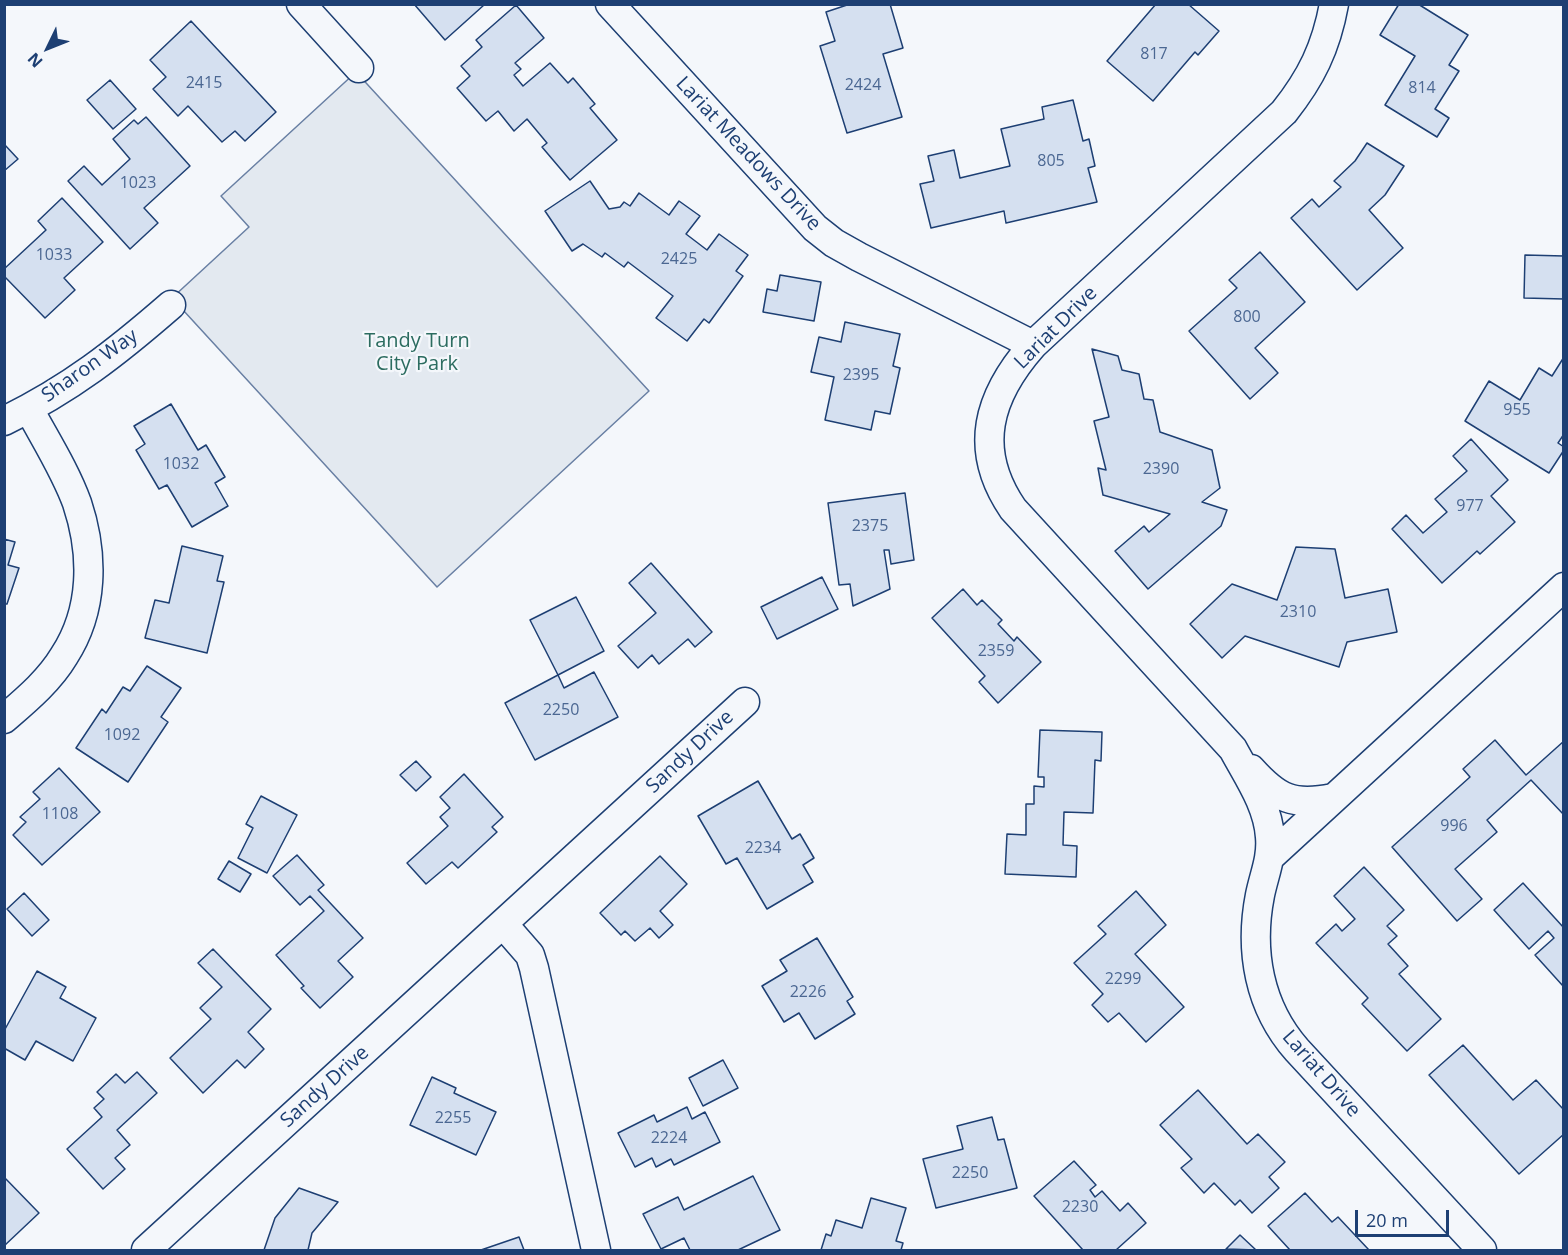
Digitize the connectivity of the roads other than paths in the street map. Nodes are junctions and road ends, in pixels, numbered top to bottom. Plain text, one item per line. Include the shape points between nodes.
1 (302, 4) edge
2 (610, 4) edge
3 (1334, 4) edge
4 (359, 68) dead end
5 (171, 305) dead end
6 (1033, 345) junction
7 (17, 415) edge
8 (1563, 587) edge
9 (745, 702) dead end
10 (4, 719) edge
11 (1233, 749) junction
12 (1333, 798) junction
13 (1271, 856) junction
14 (503, 924) junction
15 (146, 1251) edge
16 (596, 1251) edge
17 (1482, 1251) edge

1 - 4 street
2 - 6 street, Lariat Meadows Drive via 815,228 859,257
3 - 6 street, Lariat Drive via 1324,46 1312,72 1284,112
5 - 7 street, Sharon Way via 95,368
6 - 11 street, Lariat Drive via 1016,364 994,405 990,448 1001,492
7 - 10 street via 63,471 76,502 88,562 88,590 83,618 64,657 38,689
8 - 12 street
9 - 14 street, Sandy Drive
11 - 12 street via 1263,782 1289,800
11 - 13 street, Lariat Drive via 1262,803
12 - 13 street
13 - 17 street, Lariat Drive via 1260,894 1256,947 1260,980 1277,1023 1297,1050
14 - 15 street, Sandy Drive
14 - 16 street via 530,955 534,968

